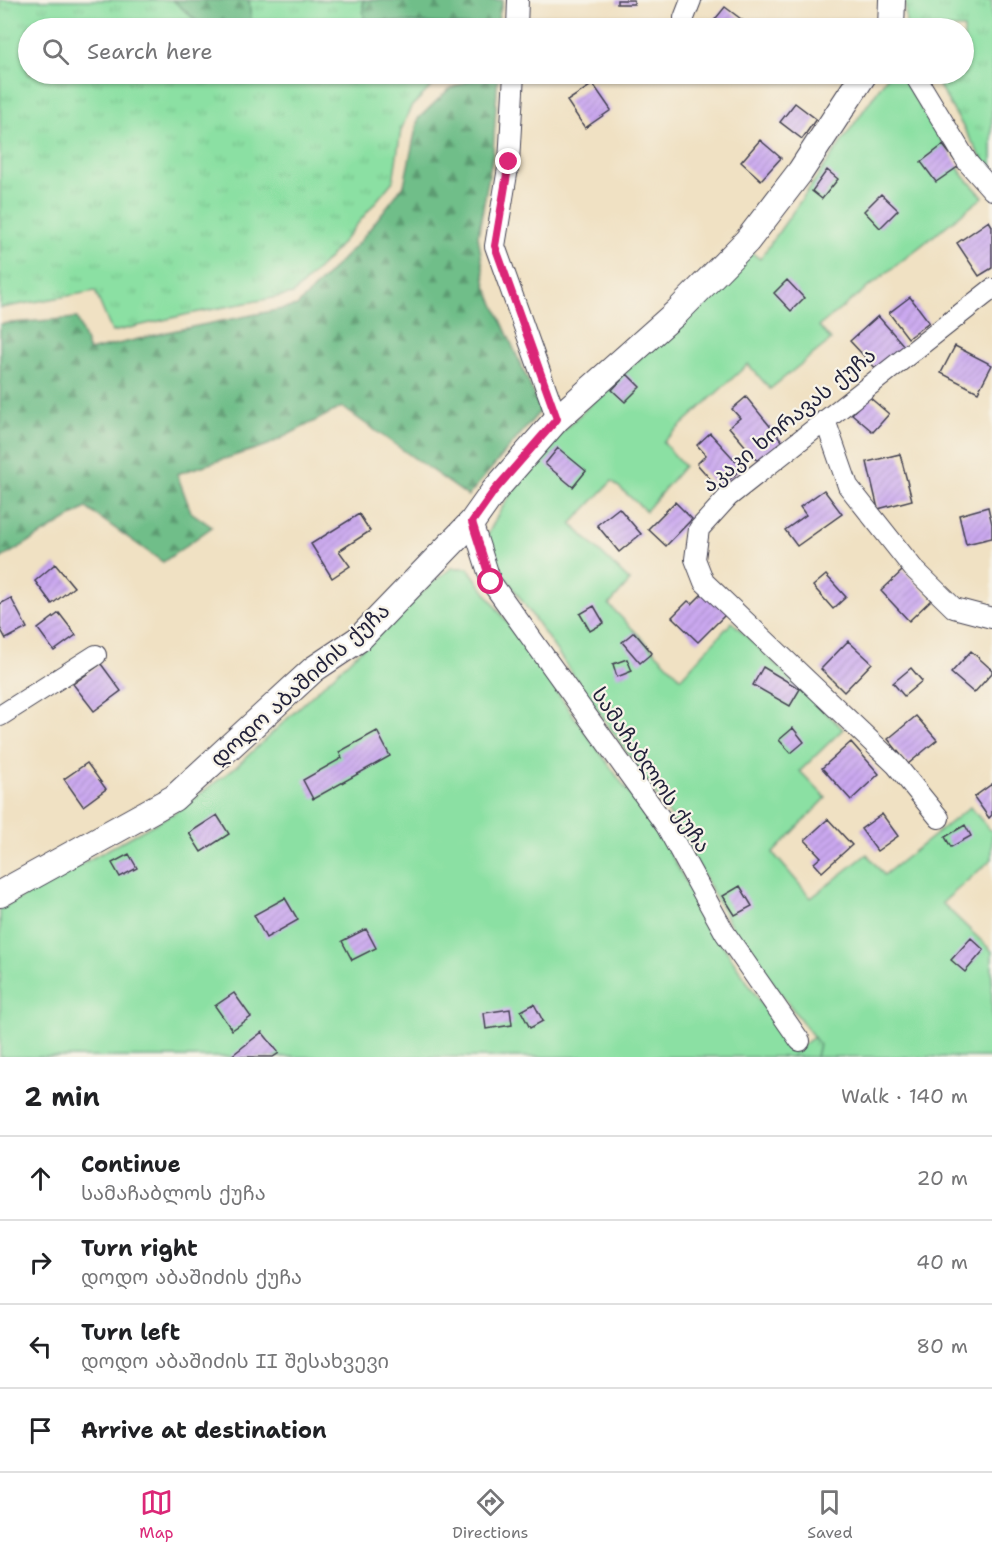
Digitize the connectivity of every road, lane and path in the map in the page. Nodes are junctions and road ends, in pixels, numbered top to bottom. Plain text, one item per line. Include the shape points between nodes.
1 (519, 0) edge
2 (892, 0) edge
3 (518, 18) edge
4 (891, 18) edge
5 (513, 84) edge
6 (857, 84) edge
7 (921, 84) edge
8 (992, 190) edge
9 (992, 289) edge
10 (557, 419) junction
11 (825, 420) junction
12 (472, 522) junction
13 (992, 618) edge
14 (96, 655) dead end
15 (0, 716) edge
16 (939, 818) dead end
17 (0, 894) edge
18 (800, 1041) dead end

1 - 3 street
2 - 4 street
5 - 10 street via 509,162 495,246
6 - 10 street, დოდო აბაშიძის ქუჩა via 800,172 747,241 677,312
7 - 8 street via 968,163
9 - 11 street, აკაკი ხორავას ქუჩა
10 - 12 street, დოდო აბაშიძის ქუჩა
11 - 13 street via 848,486 913,568 954,608
11 - 16 street, აკაკი ხორავას ქუჩა via 728,497 699,529 695,559 704,582 896,765
12 - 17 street, დოდო აბაშიძის ქუჩა via 359,639 314,669 174,798
12 - 18 street, სამაჩაბლოს ქუჩა via 491,582 666,826 725,933
14 - 15 street

